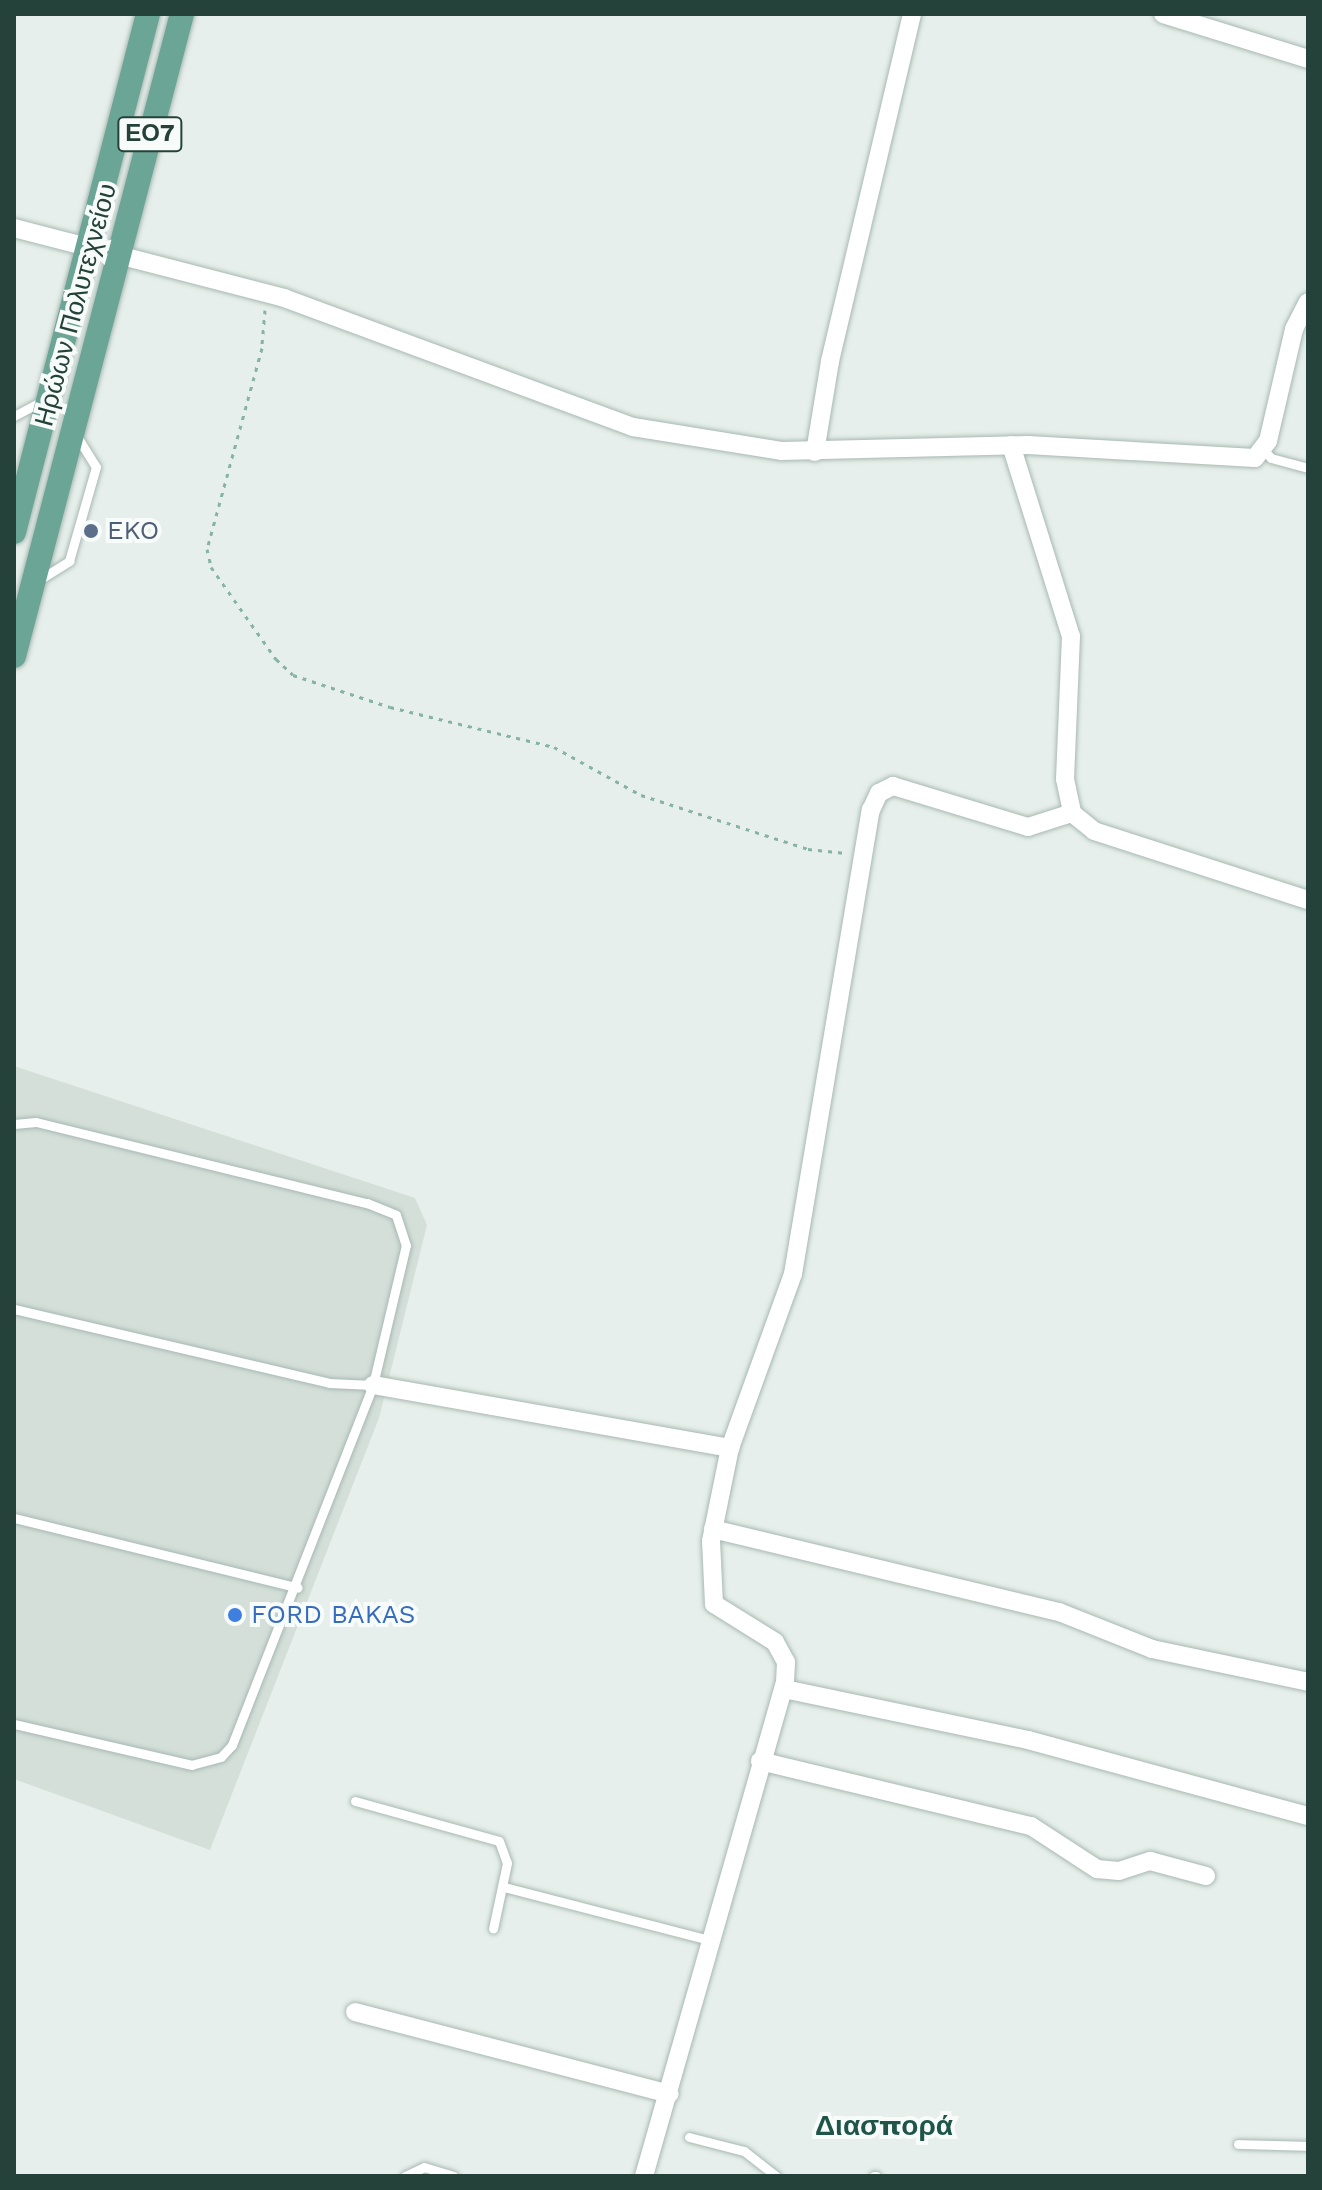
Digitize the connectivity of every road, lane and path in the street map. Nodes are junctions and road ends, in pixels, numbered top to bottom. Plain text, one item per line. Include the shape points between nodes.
1 (148, 14) edge
2 (182, 14) edge
3 (912, 14) edge
4 (1163, 14) edge
5 (1308, 59) edge
6 (14, 228) edge
7 (88, 247) junction
8 (119, 254) junction
9 (265, 292) junction
10 (1308, 302) edge
11 (49, 397) junction
12 (14, 416) edge
13 (1011, 445) junction
14 (1263, 449) junction
15 (815, 452) junction
16 (1308, 468) edge
17 (14, 532) edge
18 (14, 656) edge
19 (1072, 813) junction
20 (866, 855) junction
21 (1308, 900) edge
22 (14, 1124) edge
23 (14, 1309) edge
24 (373, 1385) junction
25 (730, 1448) junction
26 (14, 1518) edge
27 (713, 1529) junction
28 (298, 1588) junction
29 (1308, 1682) edge
30 (784, 1689) junction
31 (14, 1724) edge
32 (760, 1761) junction
33 (355, 1801) dead end
34 (1308, 1816) edge
35 (1206, 1876) dead end
36 (504, 1887) junction
37 (493, 1929) dead end
38 (709, 1940) junction
39 (355, 2012) dead end
40 (669, 2094) junction
41 (689, 2137) dead end
42 (1238, 2144) dead end
43 (1308, 2146) edge
44 (405, 2176) edge
45 (454, 2176) edge
46 (644, 2176) edge
47 (776, 2176) edge

1 - 7 main road, Ηρώων Πολυτεχνείου / ΕΟ7
2 - 8 main road, Ηρώων Πολυτεχνείου / ΕΟ7
3 - 15 street via 833,348
4 - 5 street
6 - 7 street
7 - 8 street
7 - 11 main road, Ηρώων Πολυτεχνείου / ΕΟ7
8 - 9 street
8 - 18 main road, Ηρώων Πολυτεχνείου / ΕΟ7
9 - 15 street via 633,427 735,447
9 - 20 path via 262,348 207,549 211,567 293,675 390,707 554,747 641,795 808,849
10 - 14 street via 1294,329
11 - 12 lane
11 - 17 main road, Ηρώων Πολυτεχνείου / ΕΟ7
13 - 14 street via 1219,460 1255,458
13 - 15 street
13 - 19 street via 1071,636 1065,779
14 - 16 lane via 1271,458
19 - 20 street via 1028,827 893,786 879,793 871,810
19 - 21 street via 1094,831
20 - 25 street via 793,1274
22 - 24 lane via 51,1125 396,1215 406,1233 405,1262
23 - 24 lane via 329,1383
24 - 25 street
24 - 28 lane
25 - 27 street
26 - 28 lane
27 - 29 street via 1059,1612 1152,1649
27 - 30 street via 709,1580 714,1604 775,1642 786,1662
28 - 31 lane via 221,1757 192,1765
30 - 32 street
30 - 34 street via 1028,1740
32 - 35 street via 1031,1826 1097,1869 1119,1871 1150,1861
32 - 38 street
33 - 36 lane via 489,1834 503,1850
36 - 37 lane
36 - 38 lane
38 - 40 street
39 - 40 street
40 - 46 street
41 - 47 lane via 744,2151
42 - 43 lane
44 - 45 lane via 424,2167

